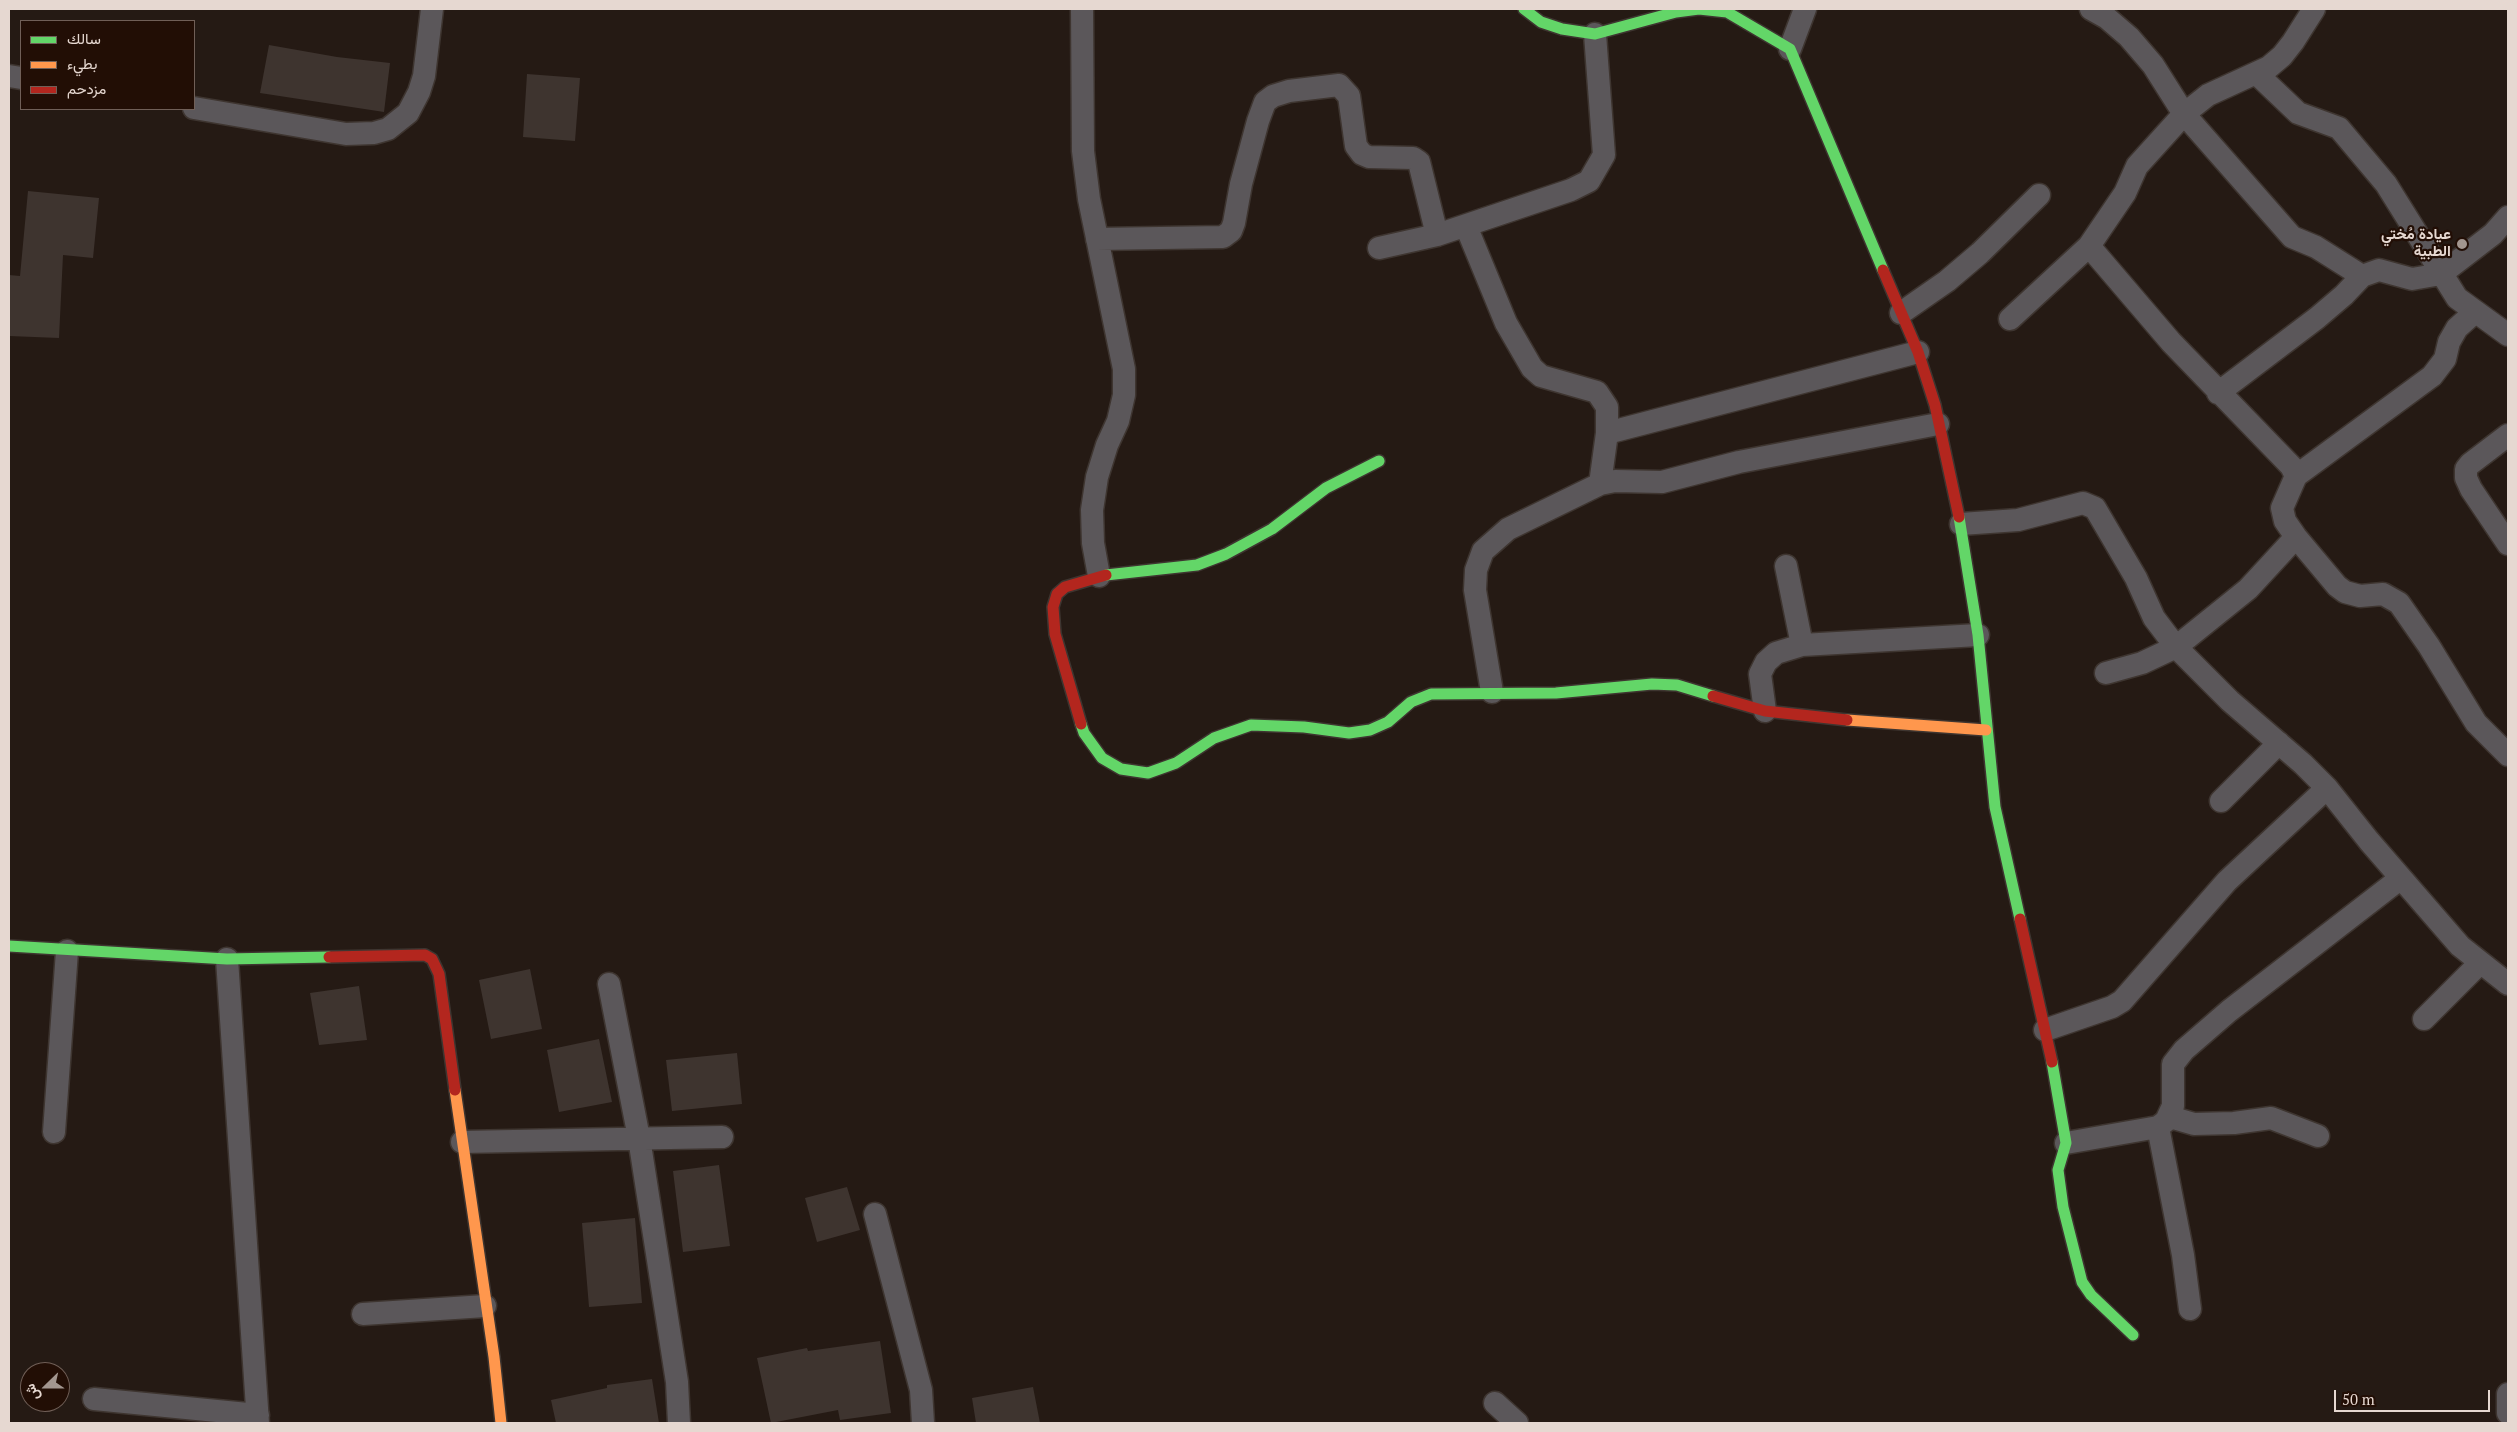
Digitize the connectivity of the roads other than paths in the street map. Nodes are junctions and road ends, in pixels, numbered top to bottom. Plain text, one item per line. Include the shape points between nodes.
1 (432, 9) edge
2 (1082, 9) edge
3 (1524, 9) edge
4 (1805, 9) edge
5 (2091, 9) edge
6 (2314, 9) edge
7 (1595, 34) junction
8 (1790, 49) junction
9 (2257, 74) junction
10 (195, 108) edge
11 (2184, 114) junction
12 (2038, 195) dead end
13 (2508, 217) edge
14 (1466, 226) junction
15 (1437, 235) junction
16 (1097, 239) junction
17 (2089, 246) junction
18 (1379, 248) dead end
19 (2441, 274) junction
20 (2362, 276) junction
21 (2475, 312) junction
22 (1900, 313) junction
23 (2010, 319) dead end
24 (2508, 335) edge
25 (1918, 352) junction
26 (2218, 393) junction
27 (1938, 424) junction
28 (1607, 433) junction
29 (2508, 435) edge
30 (1379, 461) dead end
31 (2296, 476) junction
32 (1600, 484) junction
33 (1961, 524) junction
34 (2296, 537) junction
35 (2508, 544) edge
36 (1786, 566) dead end
37 (1099, 576) junction
38 (1978, 635) junction
39 (1802, 645) junction
40 (2176, 647) junction
41 (2106, 674) dead end
42 (1492, 692) junction
43 (1765, 711) junction
44 (1986, 730) junction
45 (2279, 743) junction
46 (2508, 754) edge
47 (2327, 788) junction
48 (2221, 800) dead end
49 (2400, 878) junction
50 (9, 946) edge
51 (67, 951) junction
52 (227, 959) junction
53 (2480, 963) junction
54 (609, 984) dead end
55 (2508, 984) edge
56 (2424, 1020) dead end
57 (2045, 1030) junction
58 (2164, 1122) junction
59 (54, 1132) dead end
60 (2318, 1136) dead end
61 (640, 1138) junction
62 (722, 1138) dead end
63 (462, 1142) junction
64 (2066, 1143) junction
65 (875, 1214) dead end
66 (485, 1306) junction
67 (2190, 1309) dead end
68 (363, 1314) dead end
69 (2133, 1335) dead end
70 (2508, 1394) edge
71 (94, 1399) dead end
72 (1495, 1404) dead end
73 (2508, 1413) edge
74 (258, 1419) edge
75 (501, 1423) edge
76 (679, 1423) edge
77 (923, 1423) edge
78 (1517, 1423) edge

1 - 10 street via 420,92 408,113 388,129 346,134
2 - 16 street via 1083,150
3 - 7 street via 1541,22 1555,27
4 - 8 street
5 - 11 street via 2107,18 2141,51 2166,81
6 - 9 street via 2282,56
7 - 8 street via 1676,12 1708,10 1727,12
7 - 14 street via 1604,155 1589,181
8 - 22 street via 1854,196
9 - 11 street via 2208,95
9 - 19 street via 2298,112 2339,128 2386,184
11 - 17 street via 2137,166 2122,198
11 - 20 street via 2292,236
12 - 22 street via 1980,253 1947,281
13 - 19 street via 2492,234
14 - 15 street
14 - 28 street via 1506,323 1532,368 1541,376 1597,392 1607,407
15 - 16 street via 1419,162 1412,158 1362,154 1356,146 1349,96 1339,85 1289,91 1265,102 1241,184 1234,223 1231,231 1223,237
15 - 18 street
16 - 37 street via 1124,369 1124,395 1097,477 1092,510
17 - 23 street
17 - 26 street
19 - 20 street via 2420,279 2379,270
19 - 21 street via 2458,298
20 - 26 street via 2317,318
21 - 24 street
21 - 31 street via 2457,328 2442,364 2432,376
22 - 25 street
25 - 27 street
25 - 28 street
26 - 31 street via 2292,466
27 - 32 street via 1739,462 1662,482 1621,480
27 - 33 street
28 - 32 street
29 - 35 street via 2470,464 2466,478
30 - 37 street via 1326,488 1272,529 1226,554 1197,565
31 - 34 street via 2282,508 2285,521
32 - 42 street via 1508,529 1483,551 1476,570 1475,590
33 - 38 street
33 - 40 street via 2018,520 2083,503 2095,508 2136,578 2154,618
34 - 40 street via 2248,589
34 - 46 street via 2345,592 2360,596 2383,594 2400,603 2476,723
36 - 39 street
37 - 42 street via 1065,587 1057,594 1053,608 1055,634 1084,733 1102,758 1121,769 1148,774 1163,769 1214,738 1252,725 1304,726 1349,733 1370,730 1388,722 1411,702 1432,694
38 - 39 street
38 - 44 street
39 - 43 street via 1776,653 1766,662 1760,674
40 - 41 street via 2142,663
40 - 45 street via 2230,701
42 - 43 street via 1556,693 1652,684 1677,685
43 - 44 street
44 - 57 street via 1995,808
45 - 47 street
45 - 48 street
47 - 49 street
47 - 57 street via 2227,881 2122,1001
49 - 53 street via 2460,946
49 - 58 street via 2184,1050 2173,1064 2173,1106
50 - 51 street
51 - 52 street
51 - 59 street
52 - 63 street via 425,955 432,959 439,974
52 - 74 street
53 - 55 street
53 - 56 street
54 - 61 street
57 - 64 street
58 - 60 street via 2234,1123 2271,1118
58 - 64 street
58 - 67 street
61 - 62 street
61 - 63 street
61 - 76 street via 677,1382
63 - 66 street
64 - 69 street via 2060,1157 2060,1184 2079,1274 2091,1295
65 - 77 street via 921,1390
66 - 68 street
66 - 75 street
70 - 73 street
71 - 74 street
72 - 78 street

